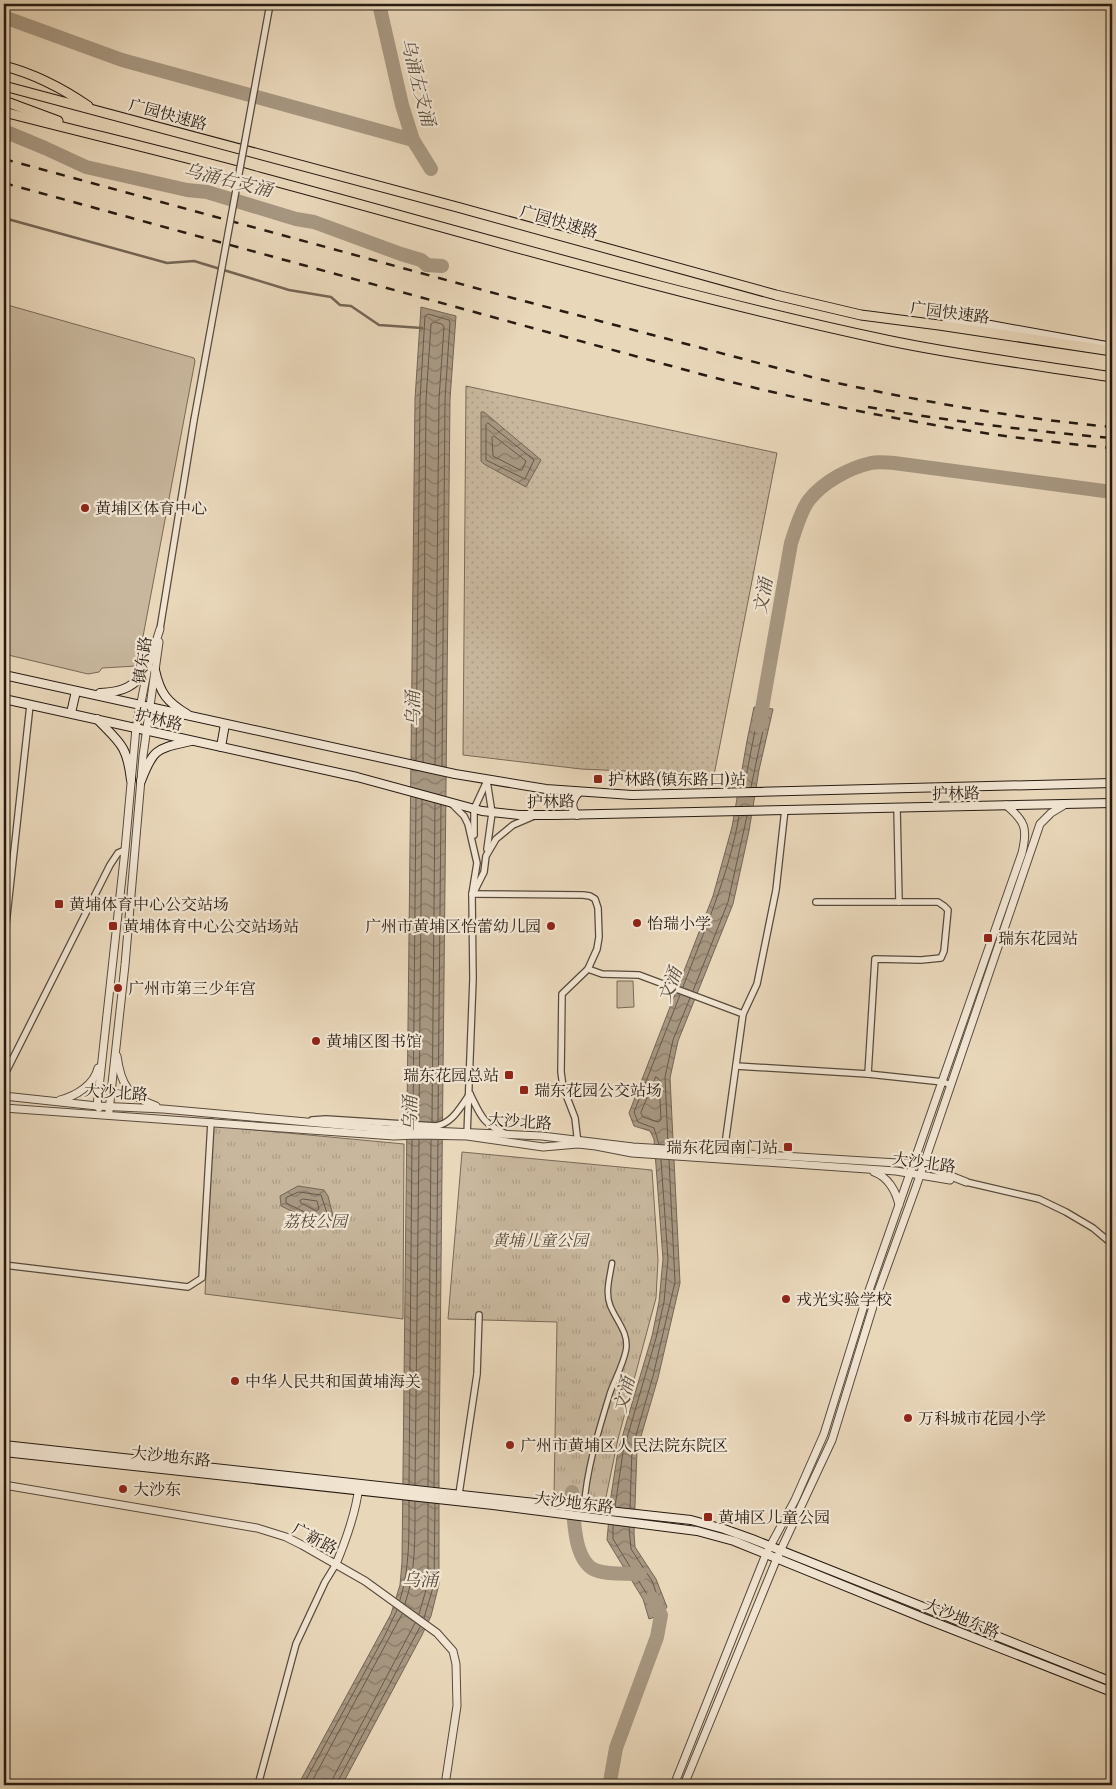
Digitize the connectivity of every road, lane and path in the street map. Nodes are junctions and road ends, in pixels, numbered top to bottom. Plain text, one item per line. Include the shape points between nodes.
1 (270, 4) edge
2 (4, 66) edge
3 (4, 86) edge
4 (4, 101) edge
5 (95, 110) junction
6 (4, 112) edge
7 (107, 138) junction
8 (905, 321) junction
9 (1112, 346) edge
10 (1112, 351) edge
11 (1112, 377) edge
12 (160, 629) joint
13 (151, 669) junction
14 (4, 676) edge
15 (76, 691) junction
16 (88, 694) junction
17 (4, 699) edge
18 (30, 704) junction
19 (140, 706) junction
20 (149, 708) junction
21 (71, 713) junction
22 (194, 717) junction
23 (97, 719) junction
24 (225, 724) junction
25 (136, 728) junction
26 (146, 730) junction
27 (192, 741) junction
28 (221, 747) junction
29 (131, 780) junction
30 (487, 780) junction
31 (141, 781) junction
32 (1112, 783) edge
33 (579, 792) junction
34 (1112, 803) edge
35 (452, 804) junction
36 (1067, 804) junction
37 (1006, 805) junction
38 (897, 808) junction
39 (474, 809) junction
40 (785, 810) junction
41 (492, 813) junction
42 (535, 815) junction
43 (577, 815) junction
44 (474, 846) junction
45 (125, 850) junction
46 (486, 856) junction
47 (472, 894) junction
48 (816, 902) dead end
49 (899, 902) junction
50 (4, 943) edge
51 (588, 969) junction
52 (743, 1014) junction
53 (103, 1044) junction
54 (115, 1045) junction
55 (102, 1054) junction
56 (736, 1066) junction
57 (868, 1074) junction
58 (4, 1076) edge
59 (943, 1082) junction
60 (951, 1085) junction
61 (470, 1094) junction
62 (4, 1096) edge
63 (58, 1100) junction
64 (97, 1106) junction
65 (110, 1106) junction
66 (4, 1108) edge
67 (163, 1109) junction
68 (108, 1115) junction
69 (211, 1122) junction
70 (403, 1126) junction
71 (451, 1134) junction
72 (468, 1134) junction
73 (508, 1134) junction
74 (578, 1142) junction
75 (724, 1152) junction
76 (697, 1155) junction
77 (914, 1164) junction
78 (923, 1165) junction
79 (869, 1170) junction
80 (911, 1172) junction
81 (920, 1174) junction
82 (966, 1182) junction
83 (899, 1207) junction
84 (1112, 1244) edge
85 (4, 1264) edge
86 (612, 1264) dead end
87 (479, 1316) dead end
88 (4, 1444) edge
89 (4, 1452) edge
90 (4, 1484) edge
91 (359, 1487) junction
92 (459, 1494) junction
93 (445, 1496) junction
94 (584, 1509) junction
95 (566, 1511) junction
96 (644, 1520) junction
97 (770, 1546) junction
98 (782, 1550) junction
99 (766, 1554) junction
100 (777, 1558) junction
101 (336, 1564) junction
102 (1112, 1682) edge
103 (1112, 1692) edge
104 (258, 1785) edge
105 (446, 1785) edge
106 (674, 1785) edge
107 (684, 1785) edge

1 - 12 street, bridge via 194,420
2 - 5 highway via 64,90
3 - 5 highway, 广园快速路
4 - 7 highway
5 - 8 highway, 广园快速路 via 766,293 861,315
6 - 7 highway
7 - 11 highway via 776,314 888,340 1022,365
8 - 9 main road via 985,324
8 - 10 highway, 广园快速路
12 - 13 street, 镇东路
13 - 16 main road via 125,690
13 - 19 street, 镇东路
13 - 20 street, 镇东路
13 - 22 main road via 168,701
14 - 15 main road, 护林路
15 - 16 main road, 护林路
15 - 21 main road
16 - 19 main road, 护林路
17 - 18 main road, 护林路
18 - 21 main road, 护林路
18 - 50 street
19 - 20 main road, 护林路
19 - 25 street, 镇东路
20 - 22 main road, 护林路
20 - 26 street, 镇东路
21 - 23 main road, 护林路
22 - 24 main road, 护林路
23 - 25 main road, 护林路
23 - 29 main road via 125,750
24 - 28 main road
24 - 30 main road, 护林路
25 - 26 main road, 护林路
25 - 29 street, 镇东路
26 - 27 main road, 护林路
26 - 31 street, 镇东路
27 - 28 main road, 护林路
27 - 31 main road via 170,746 153,755
28 - 35 main road, 护林路 via 357,777
29 - 45 street, 镇东路
30 - 33 main road, 护林路
30 - 39 street
30 - 41 street
31 - 54 street, 镇东路
32 - 33 main road, 护林路 via 640,795
33 - 43 main road via 572,804
34 - 36 main road, 护林路
35 - 39 main road, 护林路
35 - 44 street via 464,816
36 - 37 main road, 护林路
36 - 60 street via 1040,824
37 - 38 main road, 护林路
37 - 59 street via 1023,824 1022,853
38 - 40 main road, 护林路
38 - 49 street
39 - 41 main road, 护林路
39 - 44 street
40 - 43 main road, 护林路
40 - 52 street via 776,890 757,984
41 - 42 main road, 护林路
41 - 46 street
42 - 43 main road, 护林路
42 - 46 street via 505,830
44 - 47 street via 477,863
45 - 53 street, 镇东路
45 - 58 street via 118,853 110,865
46 - 47 street via 484,872
47 - 51 street via 590,896 598,908 599,937
47 - 61 street
48 - 49 street
49 - 57 street via 938,902 944,906 948,915 944,950 940,958 934,960 875,959
51 - 52 street via 602,974 639,975
51 - 74 street via 562,994 561,1072 575,1118
52 - 56 street
53 - 54 street
53 - 55 street, 镇东路
54 - 65 street, 镇东路
54 - 67 street via 121,1076 129,1092
55 - 63 street via 97,1074 91,1081 76,1094
55 - 64 street, 镇东路
56 - 57 street
56 - 75 street
57 - 59 street
59 - 60 street
59 - 77 street
60 - 78 street
61 - 70 street via 454,1117 444,1124
61 - 72 street
61 - 73 street via 484,1120
62 - 63 street, 大沙北路
63 - 64 street, 大沙北路
64 - 65 street, 大沙北路
64 - 68 street
65 - 67 street, 大沙北路
65 - 68 street, 镇东路
66 - 68 street, 大沙北路
67 - 70 street, 大沙北路
68 - 69 street, 大沙北路
69 - 71 street, 大沙北路 via 394,1136
69 - 85 street via 202,1278 188,1287
70 - 71 street, 大沙北路
71 - 72 street, 大沙北路
72 - 73 street, 大沙北路
72 - 74 street, 大沙北路 via 543,1147
73 - 74 street, 大沙北路
74 - 76 street, 大沙北路
74 - 76 street, 大沙北路 via 632,1153
75 - 76 street, 大沙北路
75 - 77 street, 大沙北路
76 - 79 street, 大沙北路
77 - 78 street, 大沙北路
77 - 80 street
78 - 81 street
78 - 82 street, 大沙北路
79 - 80 street, 大沙北路
79 - 83 street via 887,1180 897,1195
80 - 81 street, 大沙北路
80 - 83 street
81 - 82 street, 大沙北路
81 - 98 street via 875,1300 832,1440
82 - 84 street via 1039,1199 1093,1228
83 - 97 street via 866,1298 824,1434 795,1500
86 - 94 street via 609,1303 626,1335 626,1350 610,1393 585,1489
87 - 92 street via 477,1374
88 - 91 main road, 大沙地东路
89 - 91 main road, 大沙地东路
90 - 101 street, 广新路 via 257,1528 286,1537
91 - 93 main road, 大沙地东路
91 - 101 street
92 - 93 main road, 大沙地东路
92 - 95 main road, 大沙地东路
93 - 95 main road, 大沙地东路
94 - 95 main road, 大沙地东路
94 - 96 main road, 大沙地东路
95 - 96 main road, 大沙地东路
96 - 97 main road, 大沙地东路 via 691,1520
96 - 99 main road, 大沙地东路 via 734,1541
97 - 98 main road, 大沙地东路
97 - 99 street
98 - 100 street
98 - 102 main road, 大沙地东路
99 - 100 main road, 大沙地东路
99 - 106 street
100 - 103 main road, 大沙地东路
100 - 107 street
101 - 104 street via 296,1644
101 - 105 street, 广新路 via 437,1633 453,1651 457,1706

